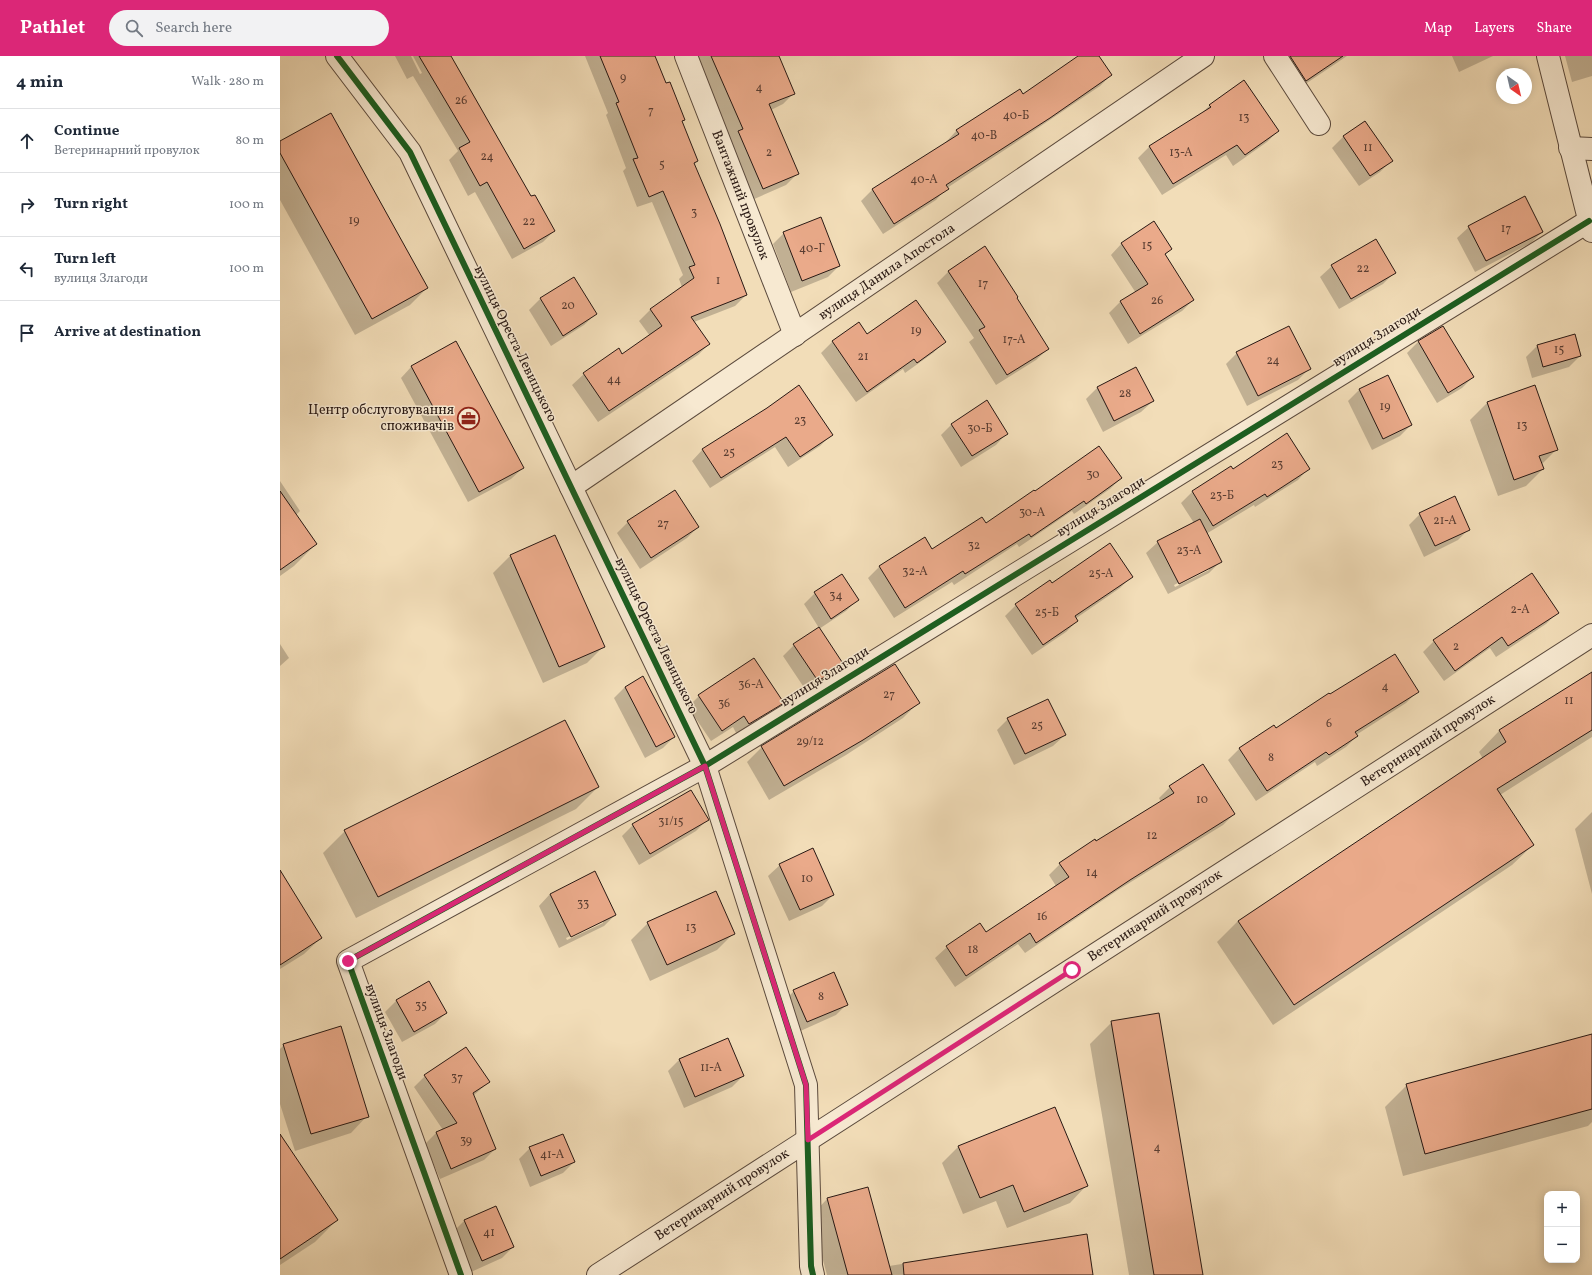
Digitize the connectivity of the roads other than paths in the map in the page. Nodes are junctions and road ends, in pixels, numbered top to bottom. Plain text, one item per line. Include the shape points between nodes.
1 (337, 56) edge
2 (686, 56) edge
3 (1203, 56) edge
4 (1275, 56) edge
5 (1548, 56) edge
6 (1319, 124) dead end
7 (1570, 148) junction
8 (1592, 149) edge
9 (1591, 226) edge
10 (795, 334) junction
11 (571, 487) junction
12 (1592, 635) edge
13 (705, 766) junction
14 (808, 1140) junction
15 (461, 1275) edge
16 (598, 1275) edge
17 (813, 1275) edge

1 - 11 street, вулиця Ореста Левицького via 410,152
2 - 10 street, Вантажний провулок
3 - 10 street, вулиця Данила Апостола
4 - 6 street
5 - 7 street
7 - 8 street
7 - 9 street
9 - 13 street, вулиця Злагоди
10 - 11 street, вулиця Данила Апостола
11 - 13 street, вулиця Ореста Левицького
12 - 14 street, Ветеринарний провулок
13 - 14 street, вулиця Ореста Левицького via 806,1085
13 - 15 street, вулиця Злагоди via 348,961
14 - 16 street, Ветеринарний провулок
14 - 17 street, вулиця Ореста Левицького

